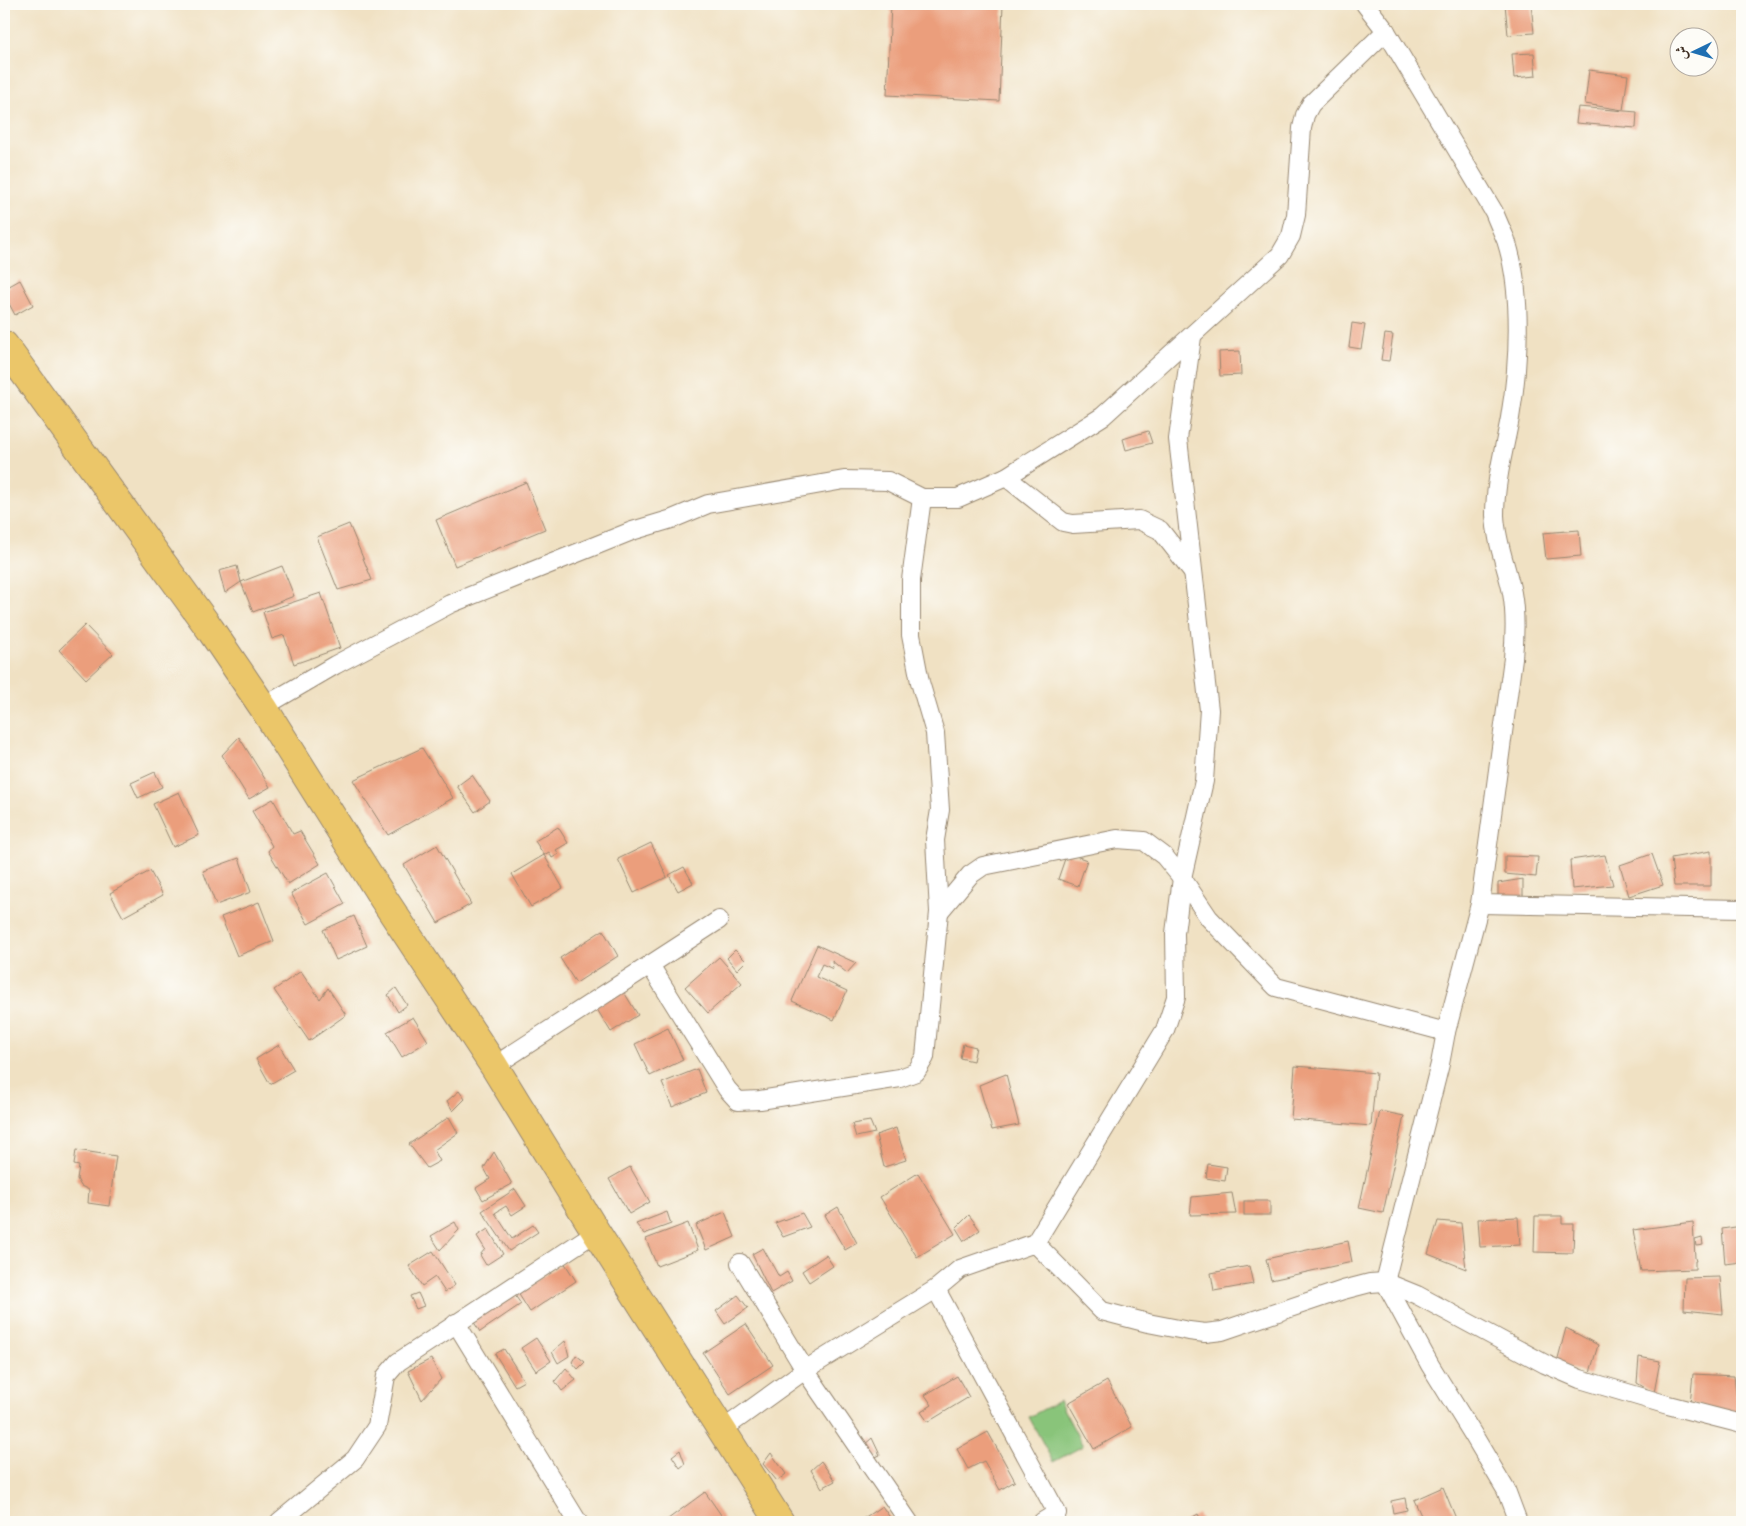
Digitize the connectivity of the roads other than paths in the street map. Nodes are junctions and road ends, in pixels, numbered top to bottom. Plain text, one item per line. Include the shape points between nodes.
1 (1366, 4) edge
2 (1386, 31) junction
3 (1192, 337) junction
4 (4, 345) edge
5 (1006, 477) junction
6 (922, 498) junction
7 (1193, 573) junction
8 (263, 707) junction
9 (1182, 878) junction
10 (1480, 904) junction
11 (1742, 908) edge
12 (938, 912) junction
13 (719, 920) dead end
14 (650, 965) junction
15 (1446, 1032) junction
16 (494, 1066) junction
17 (596, 1232) junction
18 (1035, 1243) junction
19 (740, 1263) dead end
20 (1385, 1282) junction
21 (936, 1289) junction
22 (456, 1323) junction
23 (805, 1370) junction
24 (1742, 1424) edge
25 (722, 1430) junction
26 (279, 1522) edge
27 (578, 1522) edge
28 (780, 1522) edge
29 (909, 1522) edge
30 (1042, 1522) edge
31 (1518, 1522) edge

1 - 2 street
2 - 3 street via 1311,104 1305,115 1296,215 1291,236 1280,255
2 - 10 street via 1494,212 1506,241 1514,276 1515,383 1496,487 1495,517 1516,623
3 - 5 street via 1103,416
3 - 7 street via 1178,440
4 - 8 main road
5 - 6 street via 958,498
5 - 7 street via 1063,522 1139,520 1160,530
6 - 8 street via 888,481 844,480 708,504 450,604
6 - 12 street via 911,580 911,635 935,733 940,810 934,840
7 - 9 street via 1209,710 1204,781
8 - 16 main road
9 - 12 street via 1164,856 1144,841 1117,839 983,866 970,875
9 - 15 street via 1209,918 1276,987
9 - 18 street via 1175,933 1176,997 1165,1030
10 - 11 street
10 - 15 street
12 - 14 street via 925,1057 916,1072 900,1078 738,1101 727,1089
13 - 14 street
14 - 16 street
15 - 20 street
16 - 17 main road
17 - 22 street
17 - 25 main road
18 - 20 street via 1102,1311 1206,1333 1222,1331 1343,1290
18 - 21 street via 960,1269
19 - 23 street
20 - 24 street via 1417,1295 1545,1364 1580,1379
20 - 31 street via 1430,1366 1506,1490
21 - 23 street
21 - 30 street via 1057,1513
22 - 26 street via 398,1362 386,1376 377,1426 356,1459
22 - 27 street
23 - 25 street
23 - 29 street
25 - 28 main road

